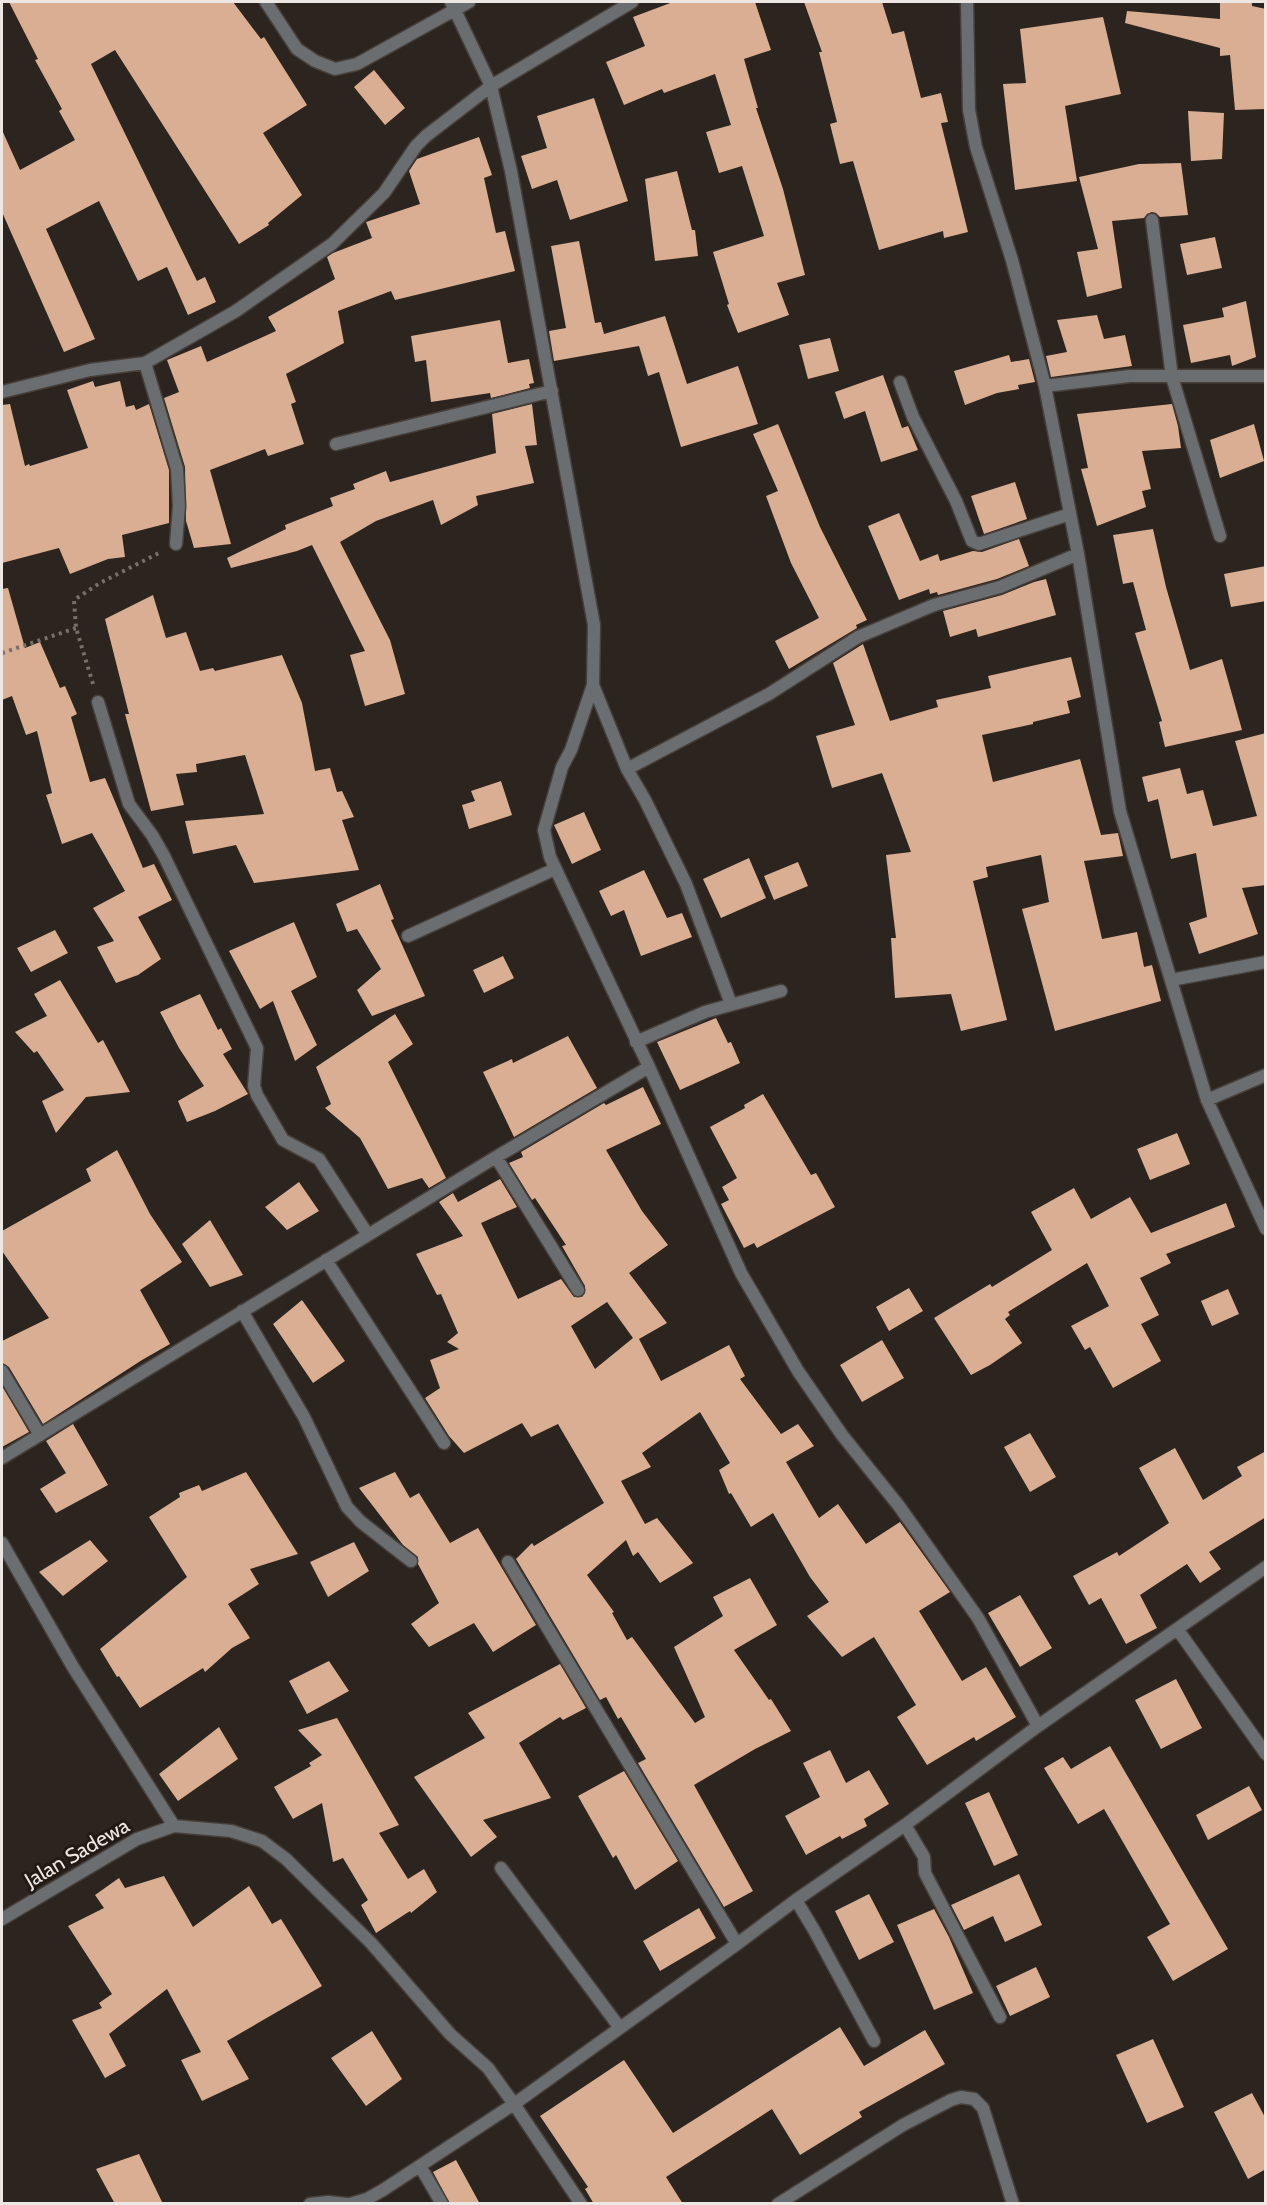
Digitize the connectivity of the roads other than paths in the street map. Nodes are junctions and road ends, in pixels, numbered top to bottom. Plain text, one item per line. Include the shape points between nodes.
1 (266, 2) edge
2 (469, 2) edge
3 (632, 2) edge
4 (967, 2) edge
5 (453, 5) edge
6 (491, 86) junction
7 (1152, 220) dead end
8 (145, 363) junction
9 (1266, 376) edge
10 (1172, 377) junction
11 (900, 382) dead end
12 (1045, 386) junction
13 (552, 391) junction
14 (2, 392) edge
15 (336, 444) dead end
16 (1070, 514) junction
17 (1220, 536) dead end
18 (176, 544) road end
19 (1078, 554) junction
20 (593, 685) junction
21 (98, 702) road end
22 (627, 769) junction
23 (555, 869) junction
24 (408, 936) dead end
25 (1266, 963) edge
26 (1171, 980) junction
27 (781, 991) dead end
28 (731, 1004) junction
29 (636, 1042) junction
30 (649, 1067) junction
31 (1266, 1075) edge
32 (1208, 1100) junction
33 (496, 1157) junction
34 (1266, 1229) edge
35 (368, 1235) junction
36 (326, 1260) junction
37 (578, 1290) dead end
38 (242, 1311) junction
39 (2, 1371) edge
40 (40, 1435) junction
41 (444, 1443) dead end
42 (2, 1458) edge
43 (2, 1543) edge
44 (411, 1561) dead end
45 (508, 1562) dead end
46 (1266, 1567) edge
47 (1178, 1630) junction
48 (1038, 1726) junction
49 (1266, 1754) edge
50 (905, 1825) junction
51 (174, 1826) junction
52 (501, 1868) dead end
53 (799, 1904) junction
54 (2, 1919) edge
55 (737, 1944) junction
56 (1000, 2017) dead end
57 (620, 2028) junction
58 (874, 2041) dead end
59 (514, 2104) junction
60 (420, 2166) junction
61 (329, 2203) edge
62 (310, 2204) edge
63 (349, 2204) edge
64 (442, 2204) edge
65 (581, 2204) edge
66 (778, 2204) edge
67 (1013, 2204) edge

1 - 5 street via 297,49 335,69 357,64
2 - 5 street
3 - 6 street
4 - 12 street via 969,110 976,147 1012,260
5 - 6 street
6 - 8 street via 426,136 384,193 332,244 236,311
6 - 13 street
7 - 10 street
8 - 14 street via 90,370
8 - 18 street via 177,469
9 - 10 street
10 - 12 street via 1117,377
10 - 17 street
11 - 16 street via 972,541 979,544
12 - 16 street
13 - 15 street
13 - 20 street via 594,625
16 - 19 street
19 - 22 street via 1000,587 934,605 858,637 769,694
19 - 26 street via 1120,812
20 - 22 street
20 - 23 street via 572,750 562,767 544,830
21 - 35 street via 130,806 164,856 257,1048 257,1095 280,1137 319,1159
22 - 28 street via 686,884
23 - 24 street
23 - 29 street
25 - 26 street
26 - 32 street
27 - 28 street
28 - 29 street
29 - 30 street
30 - 33 street
30 - 48 street via 741,1274 792,1362 978,1618
31 - 32 street
32 - 34 street
33 - 35 street
33 - 37 street
35 - 36 street
36 - 38 street
36 - 41 street
38 - 40 street
38 - 44 street via 304,1417 347,1507
39 - 40 street
40 - 42 street
43 - 51 street via 73,1667
45 - 55 street
46 - 47 street
47 - 48 street
47 - 49 street
48 - 50 street
50 - 53 street
50 - 56 street via 924,1857 925,1873
51 - 54 street, Jalan Sadewa via 137,1839
51 - 59 street via 231,1831 262,1842 286,1859 372,1944 450,2034 488,2068
52 - 57 street
53 - 55 street
53 - 58 street
55 - 57 street
57 - 59 street
59 - 60 street
59 - 65 street
60 - 63 street via 367,2199
60 - 64 street
61 - 62 street
61 - 63 street
66 - 67 street via 903,2125 961,2097 974,2099 983,2108

